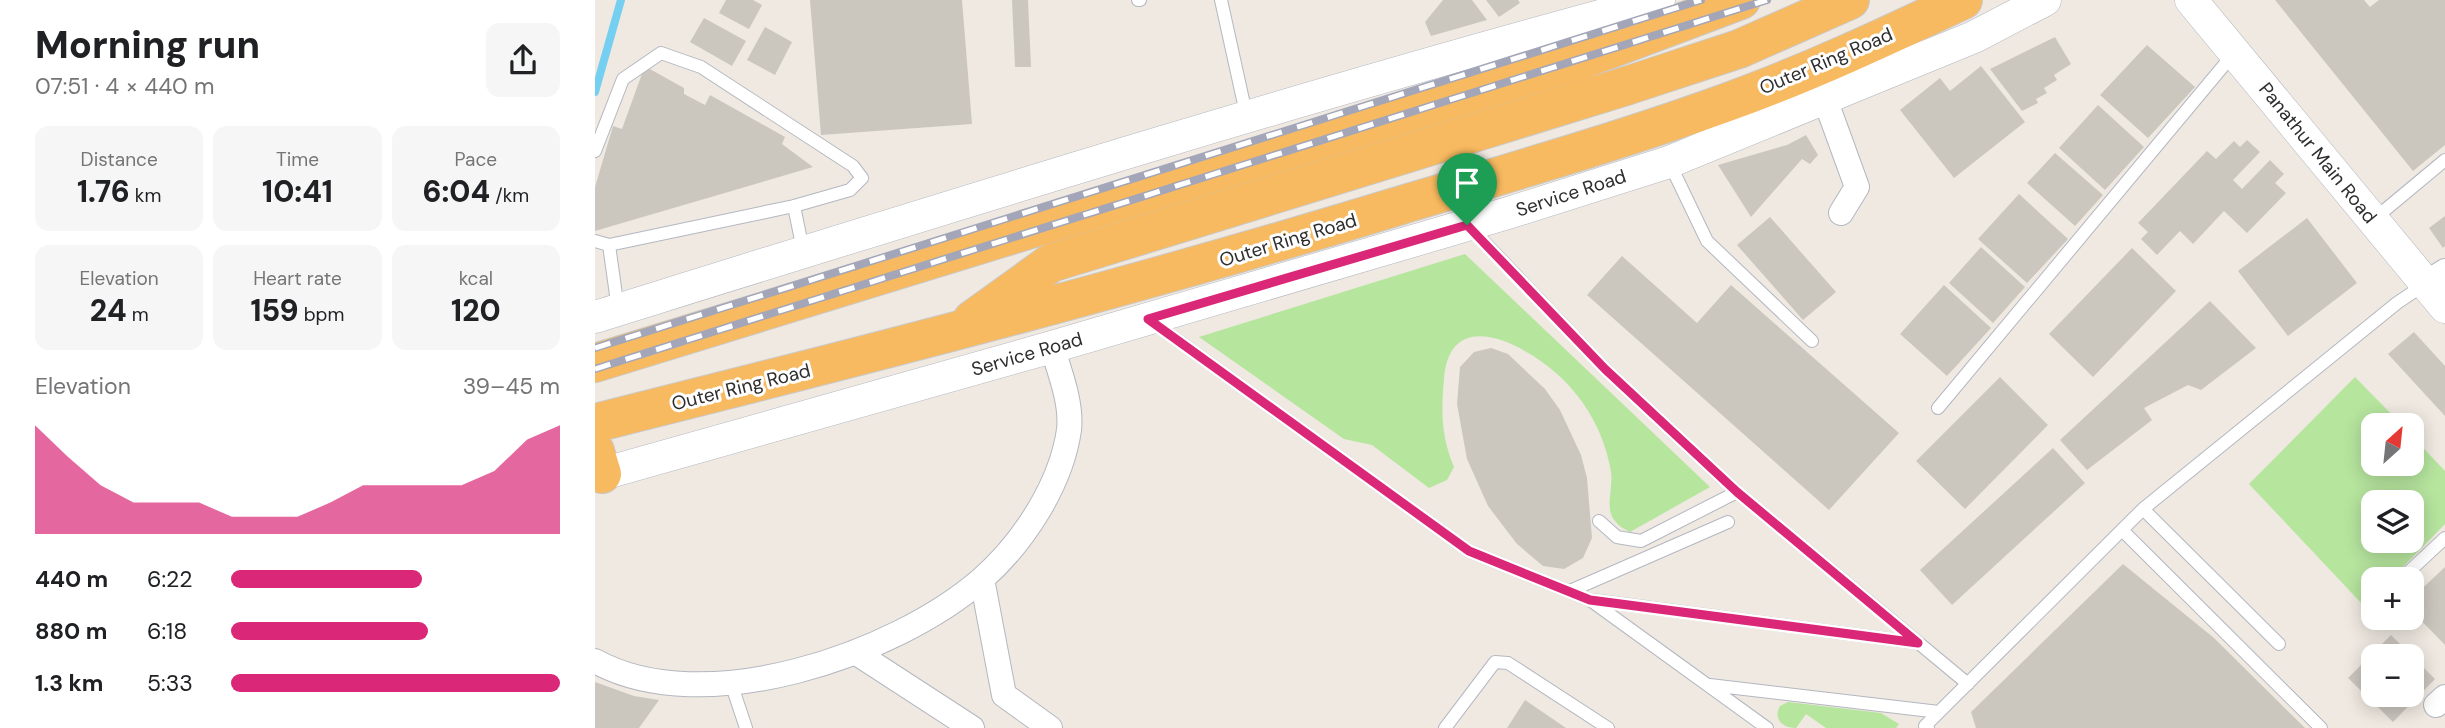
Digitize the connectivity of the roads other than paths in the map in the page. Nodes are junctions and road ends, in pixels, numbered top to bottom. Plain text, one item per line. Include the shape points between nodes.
1 (1221, 0) edge
2 (1659, 0) edge
3 (1741, 0) edge
4 (1850, 0) edge
5 (1963, 0) edge
6 (2045, 0) edge
7 (2191, 0) edge
8 (2235, 52) junction
9 (1825, 99) junction
10 (1247, 118) junction
11 (595, 151) edge
12 (2445, 160) edge
13 (1669, 162) junction
14 (794, 206) junction
15 (1841, 212) dead end
16 (2373, 220) junction
17 (1467, 225) junction
18 (595, 241) edge
19 (609, 244) junction
20 (804, 253) junction
21 (2438, 287) edge
22 (606, 313) edge
23 (1148, 319) junction
24 (953, 334) junction
25 (1812, 341) dead end
26 (1052, 347) junction
27 (595, 363) edge
28 (1938, 408) dead end
29 (595, 423) edge
30 (597, 467) edge
31 (1737, 492) junction
32 (2143, 509) junction
33 (1599, 520) dead end
34 (1728, 522) dead end
35 (2122, 530) junction
36 (2445, 538) edge
37 (2414, 567) edge
38 (982, 579) junction
39 (1570, 591) junction
40 (1590, 600) junction
41 (1918, 643) junction
42 (2279, 644) dead end
43 (855, 652) junction
44 (595, 661) edge
45 (731, 683) junction
46 (1708, 684) junction
47 (1968, 684) junction
48 (1939, 712) junction
49 (746, 728) edge
50 (972, 728) edge
51 (1050, 728) edge
52 (1445, 728) edge
53 (1608, 728) edge
54 (1767, 728) edge
55 (1928, 728) edge
56 (2321, 728) edge

1 - 10 lane
2 - 10 street via 1426,62
3 - 27 highway via 1584,59
4 - 24 highway via 1739,49 1636,83 1051,263
5 - 24 highway, Outer Ring Road via 1726,103 1184,271
6 - 9 street, Service Road via 1974,37
7 - 8 street, Panathur Main Road
8 - 16 street, Panathur Main Road
8 - 28 lane
9 - 13 street, Service Road
9 - 15 street via 1857,187
10 - 20 street via 976,196
11 - 14 lane via 623,79 661,53 701,67 853,166 862,177 850,190
12 - 16 lane
13 - 17 street, Service Road
13 - 25 lane via 1707,241
14 - 19 lane
14 - 20 lane
16 - 21 street, Panathur Main Road
17 - 23 street, Service Road
17 - 31 lane via 1605,369
18 - 19 lane
19 - 22 lane
20 - 22 street
21 - 32 lane via 2397,303
23 - 26 street, Service Road
23 - 39 lane via 1469,551
24 - 29 highway, Outer Ring Road
26 - 30 street, Service Road
26 - 38 street via 1066,392 1069,428 1063,457 1033,518
31 - 33 lane via 1641,541 1617,537
31 - 41 lane
32 - 35 lane
32 - 42 lane
34 - 39 lane
35 - 47 lane
35 - 56 lane
36 - 37 lane
38 - 43 street via 922,622
38 - 51 street via 1004,695
39 - 40 lane
40 - 41 lane
40 - 46 lane
41 - 47 lane
43 - 45 street via 785,674
43 - 50 street
44 - 45 street via 683,685
45 - 49 lane
46 - 48 lane
46 - 54 lane
47 - 48 lane
48 - 55 lane
52 - 53 lane via 1495,662 1508,663

